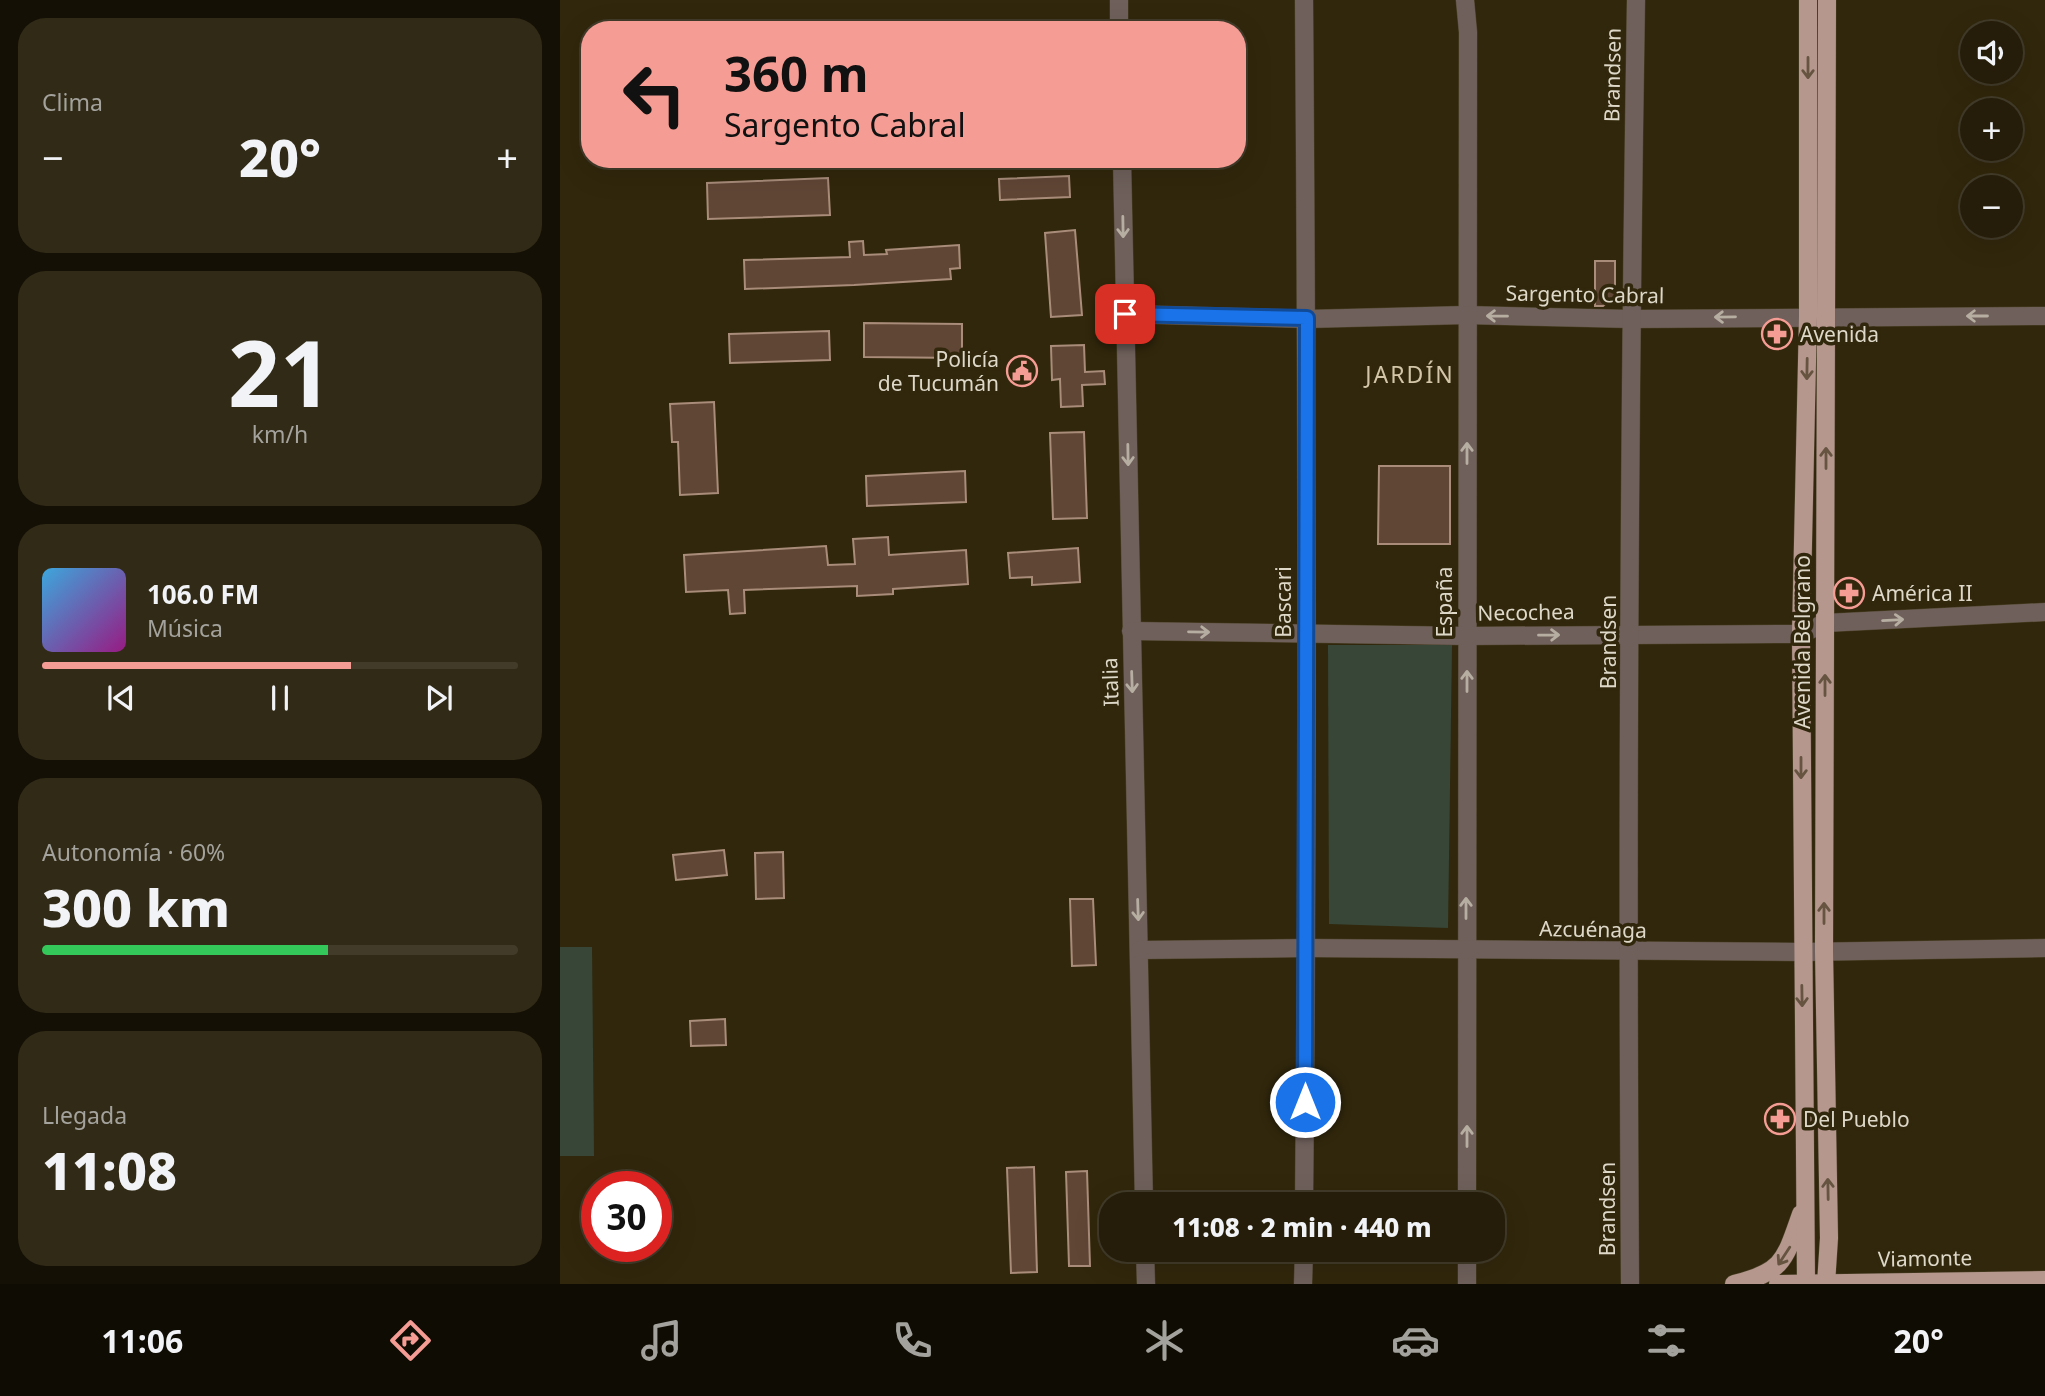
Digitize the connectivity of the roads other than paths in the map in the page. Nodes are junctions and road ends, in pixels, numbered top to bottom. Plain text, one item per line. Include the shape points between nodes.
1 (1119, 0) edge
2 (1304, 0) edge
3 (1465, 0) edge
4 (1636, 0) edge
5 (1808, 0) edge
6 (1827, 0) edge
7 (1119, 21) edge
8 (1122, 168) edge
9 (1125, 314) junction
10 (1466, 315) junction
11 (1808, 316) junction
12 (1827, 316) junction
13 (2045, 316) edge
14 (1307, 318) junction
15 (1631, 318) junction
16 (2045, 612) edge
17 (1825, 623) junction
18 (1131, 631) junction
19 (1631, 633) junction
20 (1306, 634) junction
21 (1801, 634) junction
22 (1467, 636) junction
23 (1307, 948) junction
24 (2045, 948) edge
25 (1140, 950) junction
26 (1466, 950) junction
27 (1824, 951) junction
28 (1628, 952) junction
29 (1802, 952) junction
30 (1144, 1192) edge
31 (1304, 1192) edge
32 (1467, 1192) edge
33 (1806, 1201) junction
34 (1829, 1238) junction
35 (1145, 1262) edge
36 (1304, 1262) edge
37 (1467, 1262) edge
38 (2045, 1280) edge
39 (1854, 1282) junction
40 (1806, 1283) edge
41 (1826, 1283) edge
42 (1146, 1284) edge
43 (1303, 1284) edge
44 (1467, 1284) edge
45 (1630, 1284) edge
46 (1734, 1284) edge
47 (1778, 1284) edge

1 - 7 street
2 - 14 street, Bascari
3 - 10 street, España
4 - 15 street, Brandsen
5 -> 11 main road, Avenida Belgrano
6 - 12 main road, Avenida Belgrano
8 -> 9 street, Italia
9 - 14 street, Sargento Cabral
9 -> 18 street, Italia
10 - 14 street, Sargento Cabral
15 -> 10 street, Sargento Cabral
22 -> 10 street, España
11 - 12 street, Sargento Cabral
11 -> 15 street, Sargento Cabral
11 -> 21 main road, Avenida Belgrano
13 -> 12 street, Sargento Cabral
17 -> 12 main road, Avenida Belgrano
14 - 20 street, Bascari
15 - 19 street, Brandsen
17 -> 16 street, Necochea
17 - 21 street, Necochea
27 -> 17 main road, Avenida Belgrano
18 -> 20 street, Necochea
18 -> 25 street, Italia
19 - 21 street, Necochea
22 -> 19 street, Necochea
19 - 28 street, Brandsen
20 - 22 street, Necochea
20 - 23 street, Bascari
21 -> 29 main road, Avenida Belgrano
26 -> 22 street, España
23 - 25 street, Azcuénaga
23 - 26 street, Azcuénaga
23 - 31 street, Bascari
24 - 27 street, Azcuénaga
25 - 30 street, Italia
26 - 28 street, Azcuénaga
32 -> 26 street, España
27 - 29 street, Azcuénaga
34 -> 27 main road, Avenida Belgrano
28 - 29 street, Azcuénaga
28 - 45 street, Brandsen
29 -> 33 main road, Avenida Belgrano
33 - 40 main road, Avenida Belgrano
33 -> 46 main road via 1780,1264
34 - 39 main road via 1838,1265
34 - 41 main road, Avenida Belgrano
35 - 42 street
36 - 43 street
37 - 44 street
38 - 39 main road, Viamonte
39 - 41 main road, Viamonte
40 - 41 main road, Viamonte
40 - 47 main road, Viamonte

